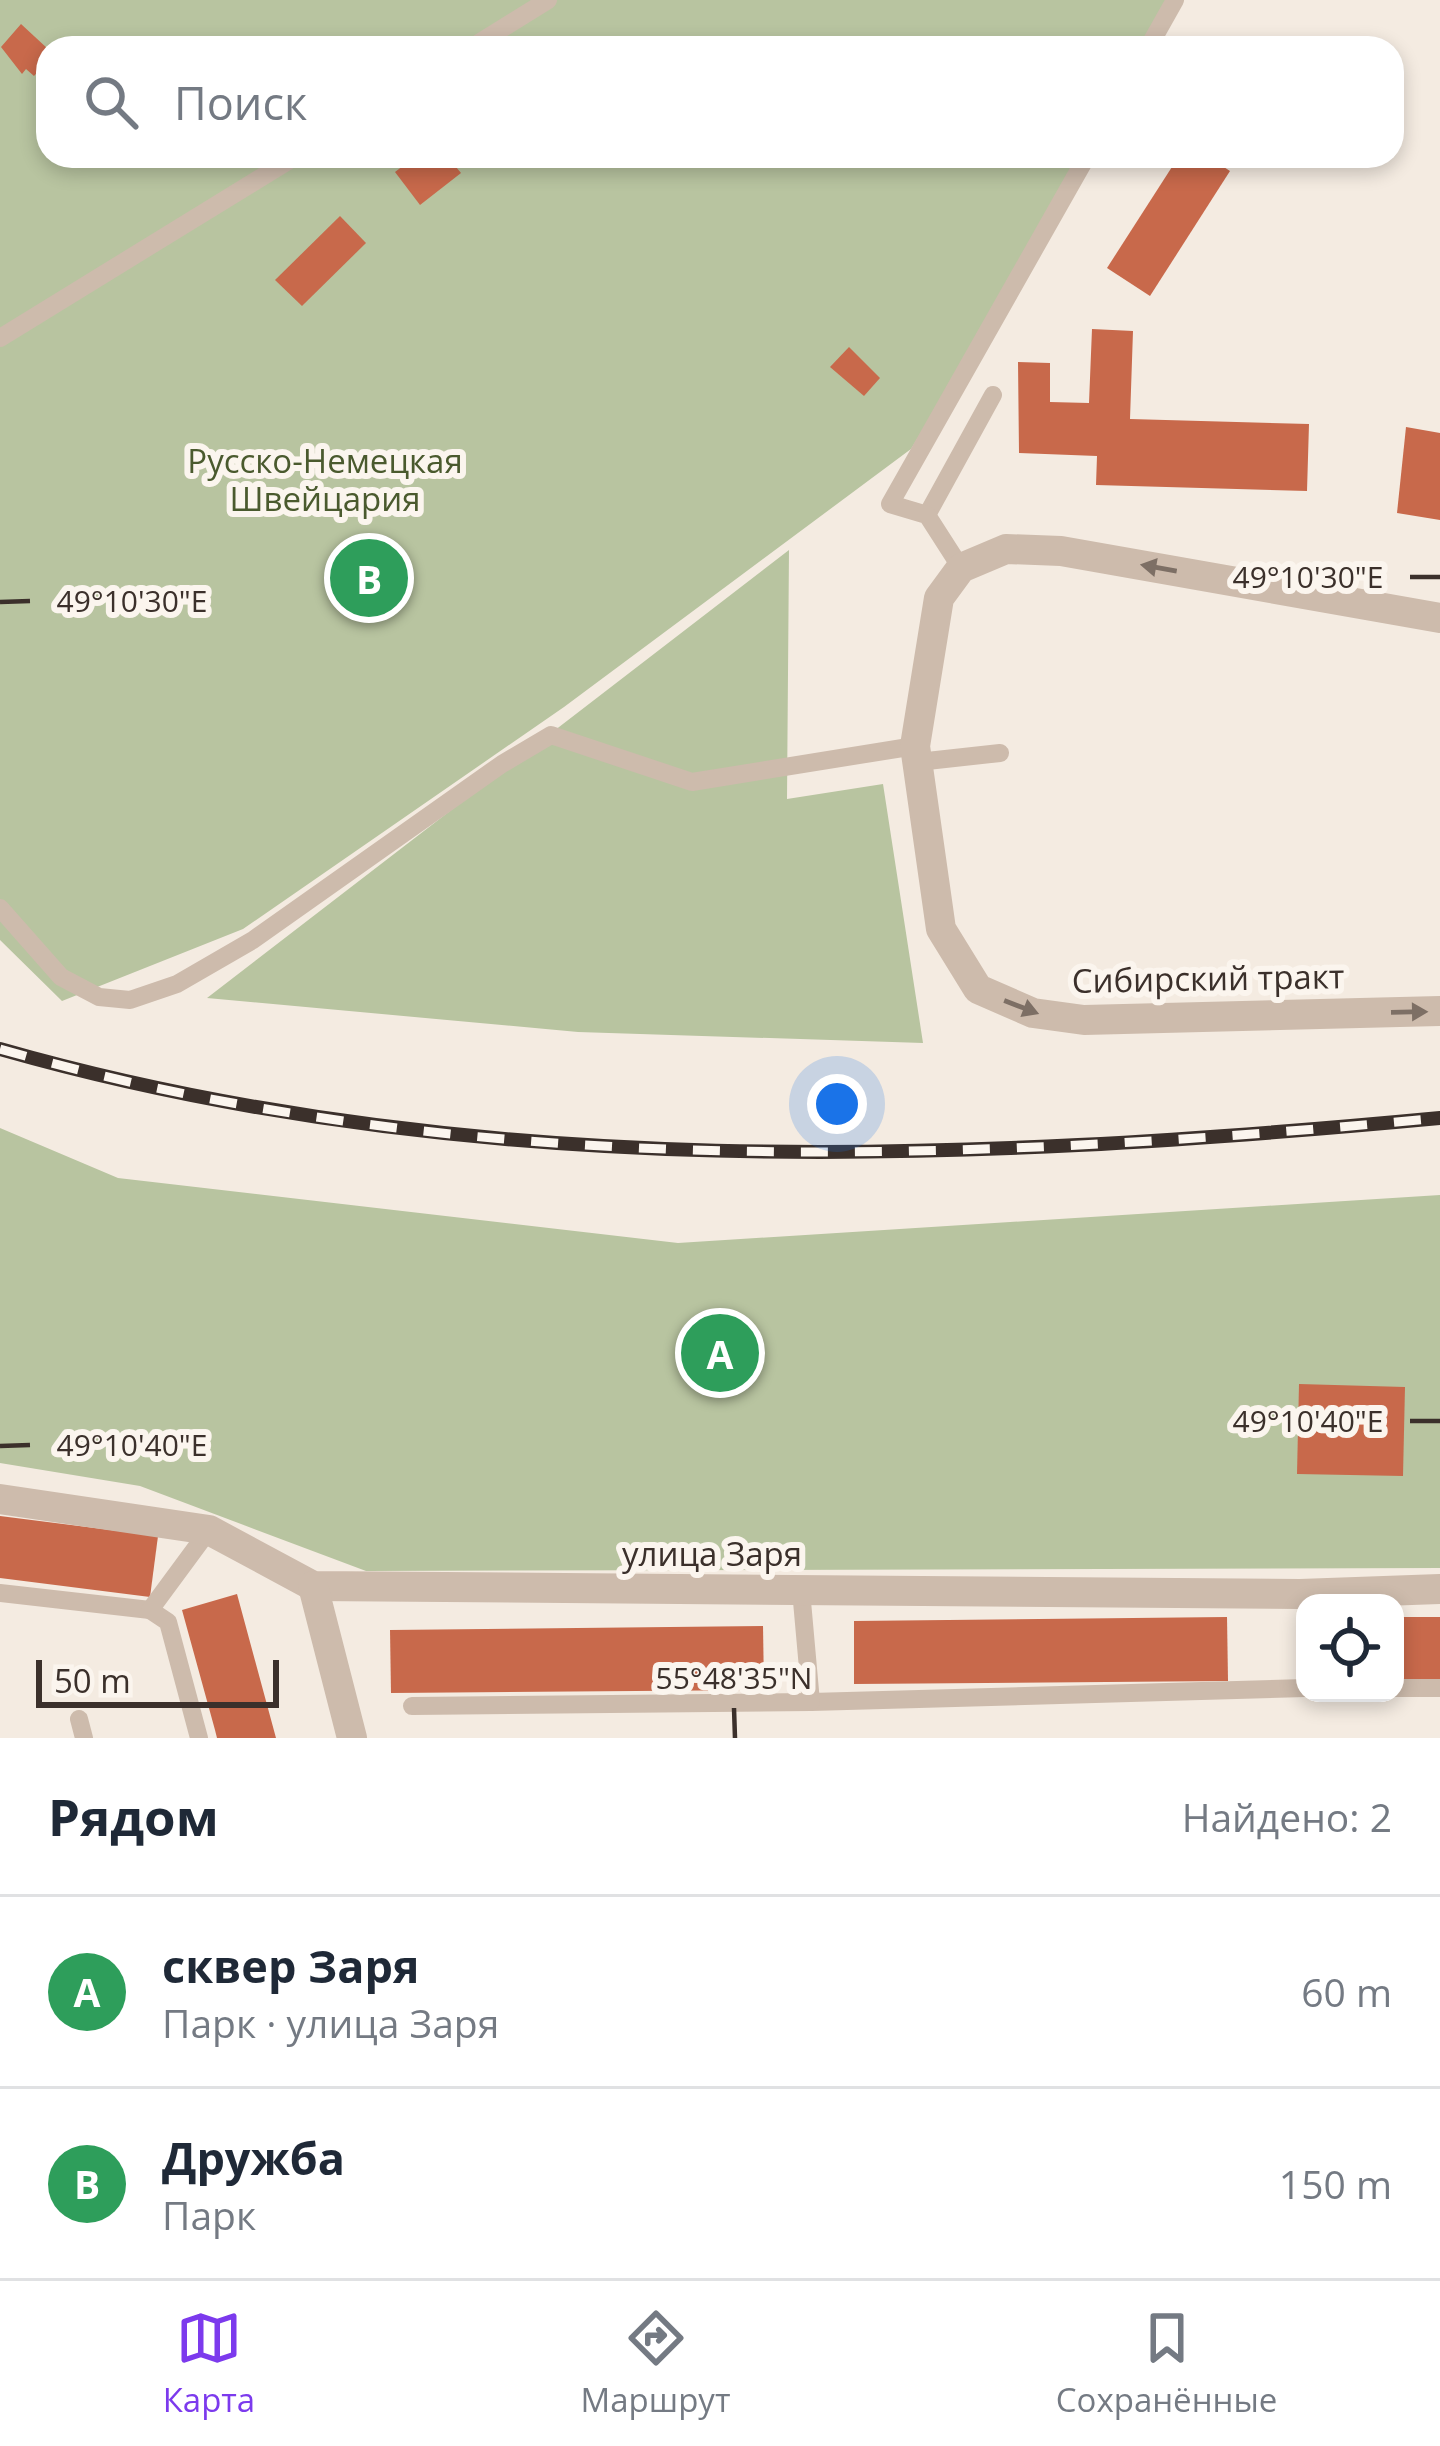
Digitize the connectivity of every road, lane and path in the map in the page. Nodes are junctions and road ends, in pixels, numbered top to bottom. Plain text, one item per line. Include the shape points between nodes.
1 (548, 0) edge
2 (1175, 0) edge
3 (490, 36) edge
4 (1155, 36) edge
5 (276, 168) edge
6 (1080, 168) edge
7 (0, 338) edge
8 (993, 395) dead end
9 (927, 514) junction
10 (961, 568) junction
11 (1440, 618) edge
12 (1000, 753) dead end
13 (916, 754) junction
14 (0, 908) edge
15 (1440, 1011) edge
16 (0, 1498) edge
17 (209, 1530) junction
18 (313, 1586) junction
19 (1440, 1589) edge
20 (801, 1590) junction
21 (0, 1593) edge
22 (150, 1610) junction
23 (1296, 1688) edge
24 (1404, 1688) edge
25 (1440, 1688) edge
26 (811, 1702) junction
27 (412, 1706) dead end
28 (199, 1738) edge
29 (352, 1738) edge

1 - 3 lane
2 - 4 lane
5 - 7 lane
6 - 9 lane via 890,504
8 - 9 lane
9 - 10 lane
11 -> 10 street via 1061,550 1006,549
10 - 13 street, Сибирский тракт via 939,598
12 - 13 lane
13 - 14 lane via 692,782 551,735 253,940 177,984 130,1000 99,997 61,977
13 -> 15 street, Сибирский тракт via 940,929 978,989 1033,1013 1084,1020
16 - 17 street, улица Заря
17 - 18 street, улица Заря
17 - 22 lane
18 - 20 street, улица Заря
18 - 29 street
19 - 20 street, улица Заря
20 - 26 lane
21 - 22 lane
22 - 28 lane via 168,1622
23 - 26 lane
24 - 25 lane
26 - 27 lane

